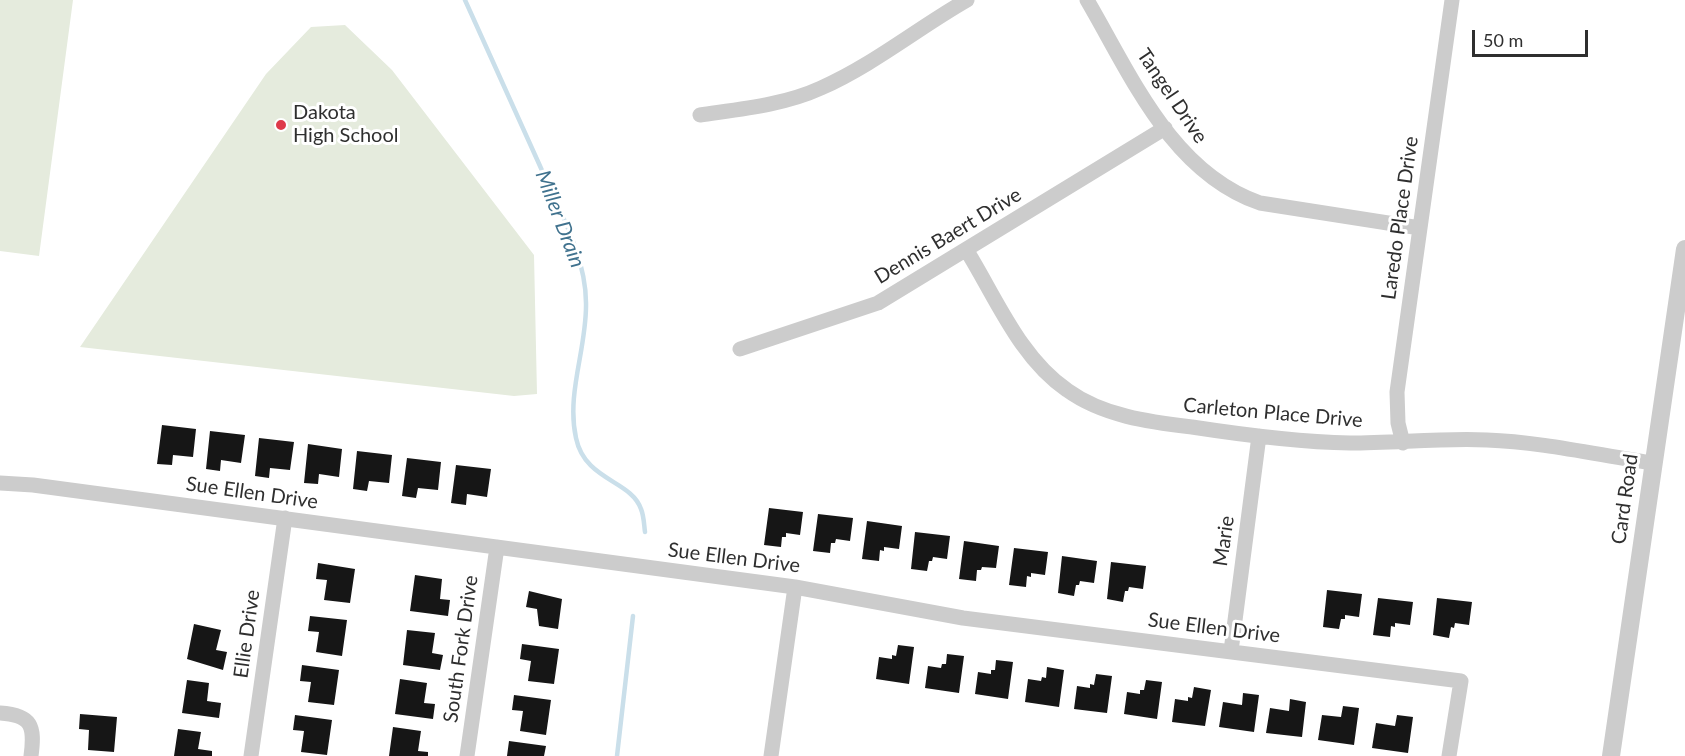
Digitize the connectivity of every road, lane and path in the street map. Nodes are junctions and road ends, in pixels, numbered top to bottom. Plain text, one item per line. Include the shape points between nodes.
1 (1087, 0) edge
2 (1452, 0) edge
3 (964, 1) edge
4 (700, 115) dead end
5 (1165, 128) junction
6 (1420, 228) junction
7 (1685, 249) edge
8 (967, 251) junction
9 (740, 349) dead end
10 (1259, 436) junction
11 (1403, 442) junction
12 (1653, 463) junction
13 (0, 483) edge
14 (285, 518) junction
15 (497, 547) junction
16 (795, 587) junction
17 (1231, 651) junction
18 (0, 713) edge
19 (31, 756) edge
20 (251, 756) edge
21 (467, 756) edge
22 (771, 756) edge
23 (1449, 756) edge
24 (1611, 756) edge

1 - 5 street, Tangel Drive
2 - 6 street, Laredo Place Drive
3 - 4 street via 820,89 788,100
5 - 6 street, Tangel Drive via 1207,176 1241,196 1279,206
5 - 8 street, Dennis Baert Drive
6 - 11 street, Laredo Place Drive via 1397,392
7 - 12 street, Card Road
8 - 9 street, Dennis Baert Drive via 878,303
8 - 10 street, Carleton Place Drive via 1026,351 1067,390 1092,405 1148,422
10 - 11 street, Carleton Place Drive via 1348,443
10 - 17 street, Marie
11 - 12 street, Carleton Place Drive via 1486,440
12 - 24 street, Card Road
13 - 14 street, Sue Ellen Drive via 33,484
14 - 15 street, Sue Ellen Drive
14 - 20 street, Ellie Drive
15 - 16 street, Sue Ellen Drive
15 - 21 street, South Fork Drive
16 - 17 street, Sue Ellen Drive via 963,618
16 - 22 street
17 - 23 street, Sue Ellen Drive via 1461,681
18 - 19 street via 27,719 33,732

